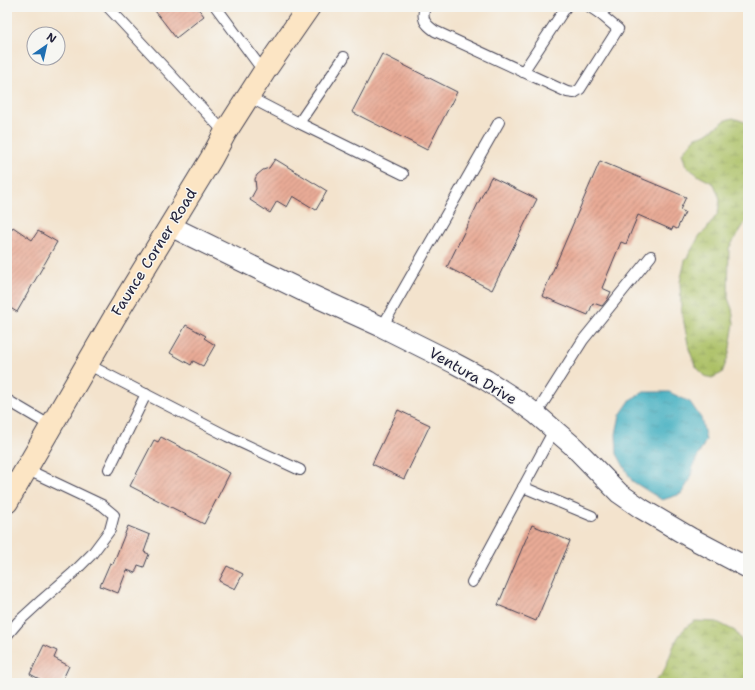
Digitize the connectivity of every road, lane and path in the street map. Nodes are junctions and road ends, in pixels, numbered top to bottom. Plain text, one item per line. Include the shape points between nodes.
1 (108, 7) edge
2 (216, 7) edge
3 (309, 7) edge
4 (425, 7) edge
5 (566, 7) edge
6 (590, 7) edge
7 (609, 7) edge
8 (599, 13) junction
9 (344, 57) dead end
10 (264, 72) junction
11 (523, 72) junction
12 (248, 97) junction
13 (499, 122) dead end
14 (299, 123) junction
15 (225, 132) junction
16 (403, 174) dead end
17 (170, 226) junction
18 (651, 256) dead end
19 (382, 327) junction
20 (87, 364) junction
21 (146, 394) junction
22 (7, 400) edge
23 (536, 414) junction
24 (51, 426) junction
25 (554, 430) junction
26 (26, 469) junction
27 (110, 469) dead end
28 (300, 470) dead end
29 (523, 488) junction
30 (7, 502) edge
31 (592, 516) dead end
32 (748, 568) edge
33 (472, 582) dead end
34 (7, 636) edge

1 - 15 lane
2 - 10 lane
3 - 10 main road, Faunce Corner Road
4 - 11 lane via 423,16 426,24 435,31
5 - 11 lane
6 - 8 lane
7 - 8 lane
8 - 11 lane via 618,29 580,89 574,93 567,92
9 - 14 lane
10 - 12 main road, Faunce Corner Road
12 - 14 lane
12 - 15 main road, Faunce Corner Road
13 - 19 lane
14 - 16 lane
15 - 17 main road, Faunce Corner Road
17 - 19 street, Ventura Drive
17 - 20 main road, Faunce Corner Road
18 - 23 lane via 582,340
19 - 23 street, Ventura Drive via 486,380
20 - 21 lane
20 - 24 main road, Faunce Corner Road
21 - 27 lane
21 - 28 lane
22 - 24 lane
23 - 25 street, Ventura Drive
24 - 26 main road, Faunce Corner Road
25 - 29 lane
25 - 32 street, Ventura Drive via 619,493 691,538
26 - 30 main road, Faunce Corner Road
26 - 34 lane via 102,504 114,515 110,530 92,554 18,622
29 - 31 lane
29 - 33 lane

